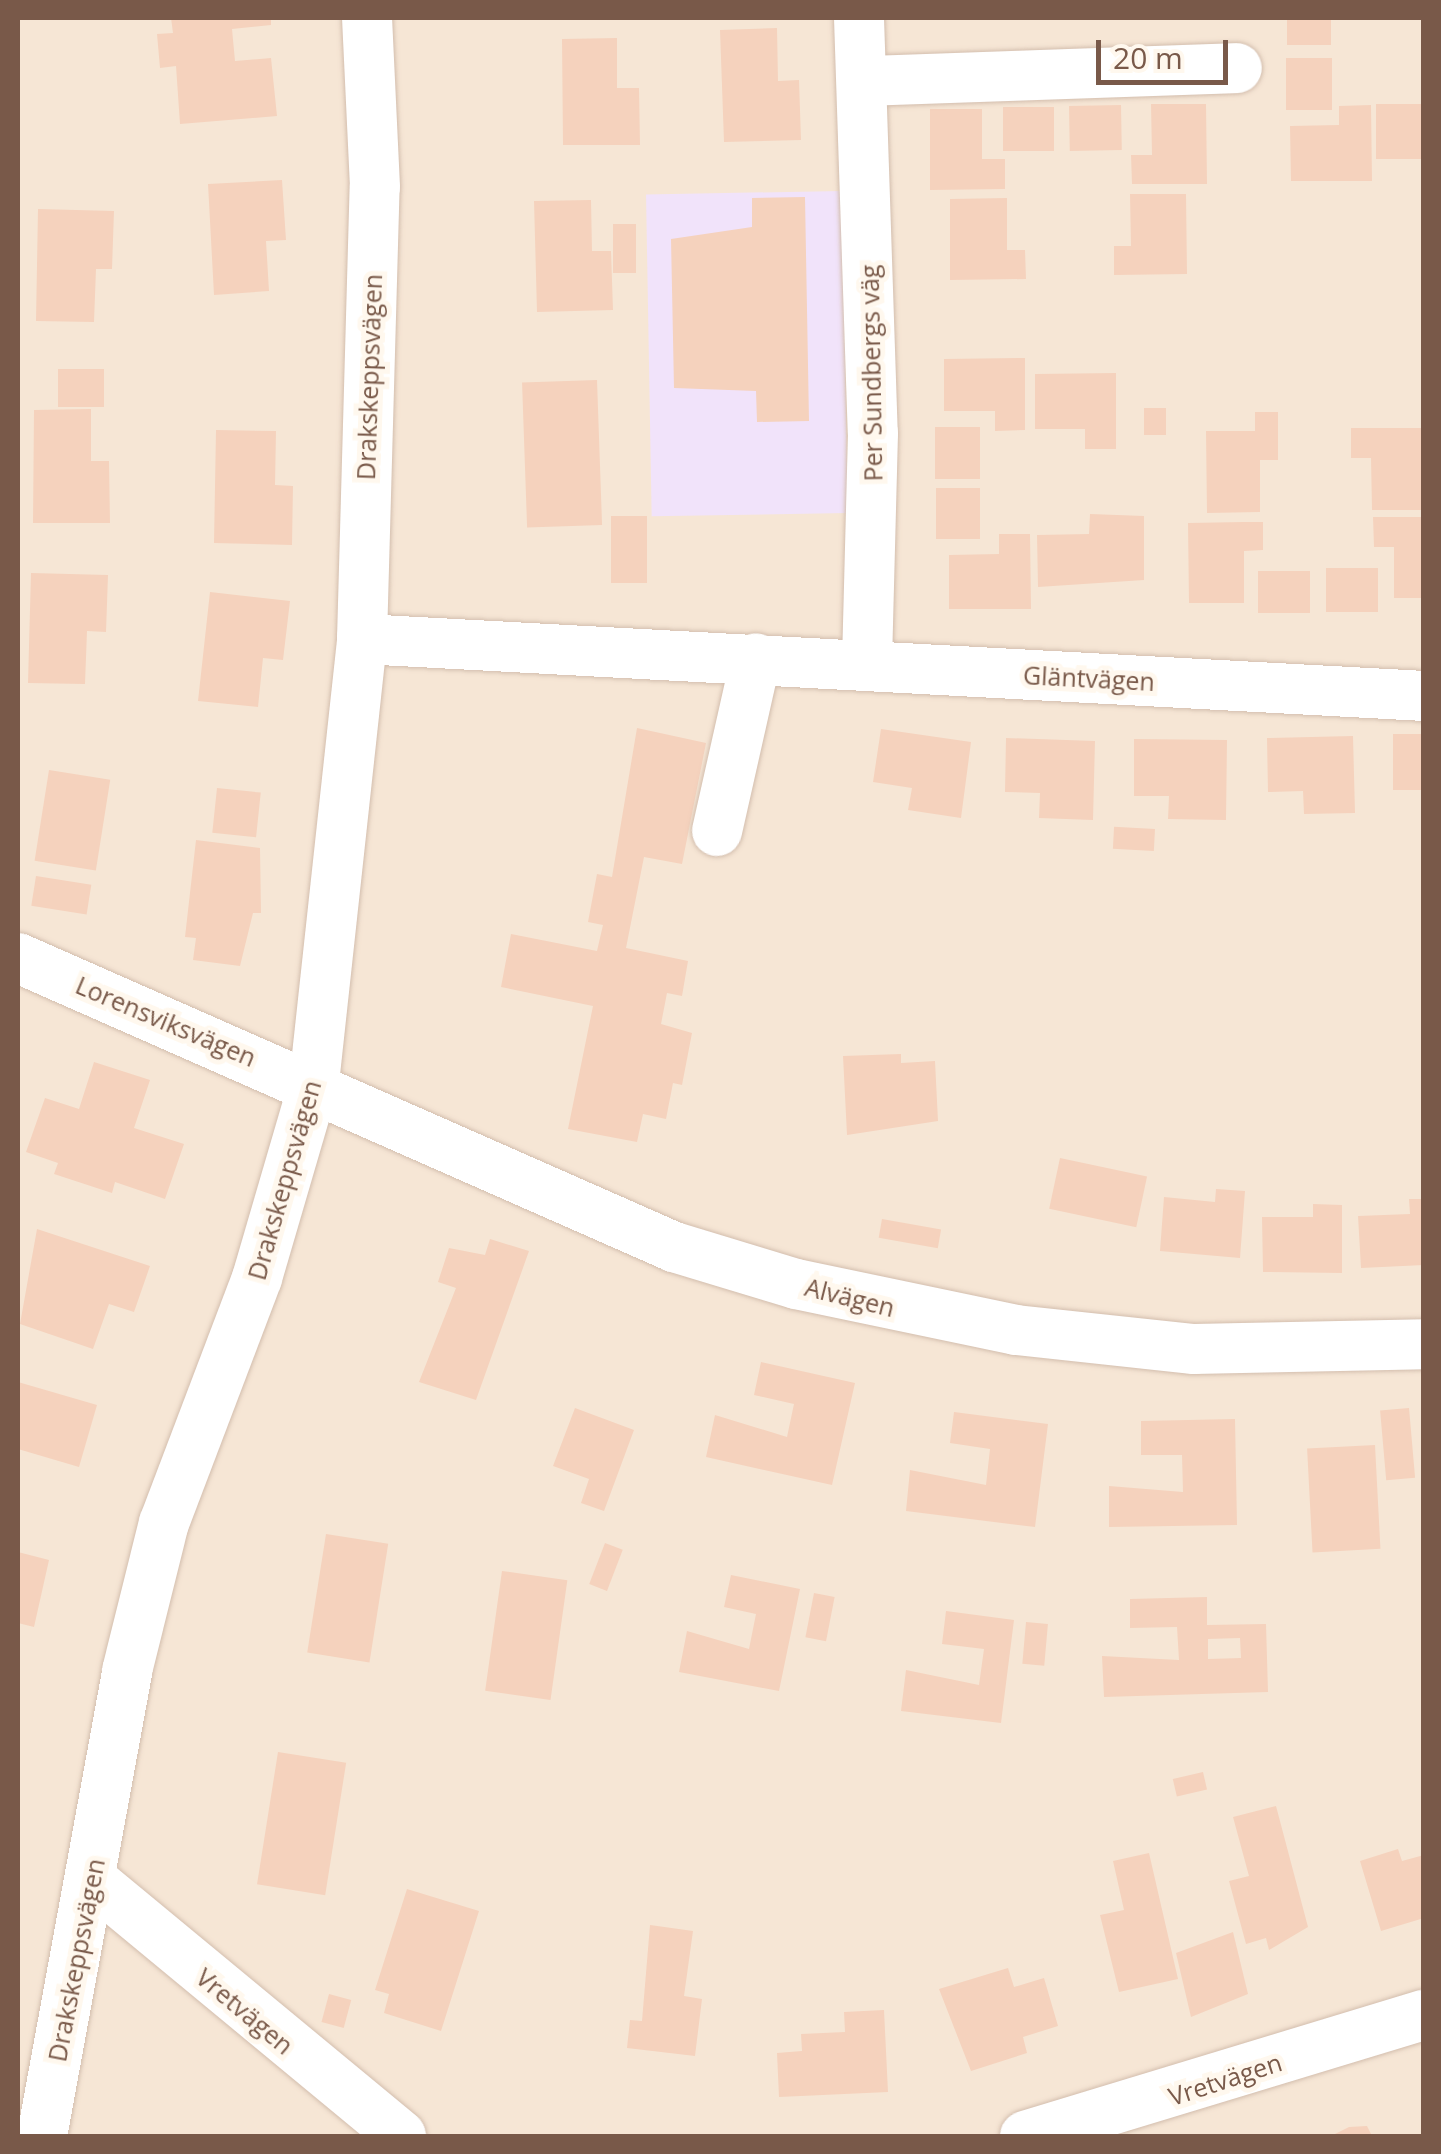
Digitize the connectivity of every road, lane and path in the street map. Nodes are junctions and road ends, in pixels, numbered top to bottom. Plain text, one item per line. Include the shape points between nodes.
1 (367, 18) edge
2 (859, 18) edge
3 (1236, 68) dead end
4 (866, 82) junction
5 (362, 639) junction
6 (756, 658) junction
7 (867, 665) junction
8 (1424, 696) edge
9 (717, 832) dead end
10 (18, 958) edge
11 (314, 1083) junction
12 (1424, 1344) edge
13 (92, 1880) junction
14 (1424, 2015) edge
15 (1088, 2128) edge
16 (42, 2136) edge
17 (401, 2136) edge
18 (1025, 2136) edge

1 - 5 street, Drakskeppsvägen via 374,188
2 - 4 street, Per Sundbergs väg
3 - 4 street
4 - 7 street, Per Sundbergs väg
5 - 6 street, Gläntvägen
5 - 11 street, Drakskeppsvägen
6 - 7 street, Gläntvägen
6 - 9 street
7 - 8 street, Gläntvägen
10 - 11 street, Lorensviksvägen
11 - 12 street, Alvägen via 674,1247 913,1312 1194,1349
11 - 13 street, Drakskeppsvägen via 258,1278 164,1523 129,1658
13 - 16 street, Drakskeppsvägen
13 - 17 street, Vretvägen
14 - 15 street, Vretvägen
15 - 18 street, Vretvägen

